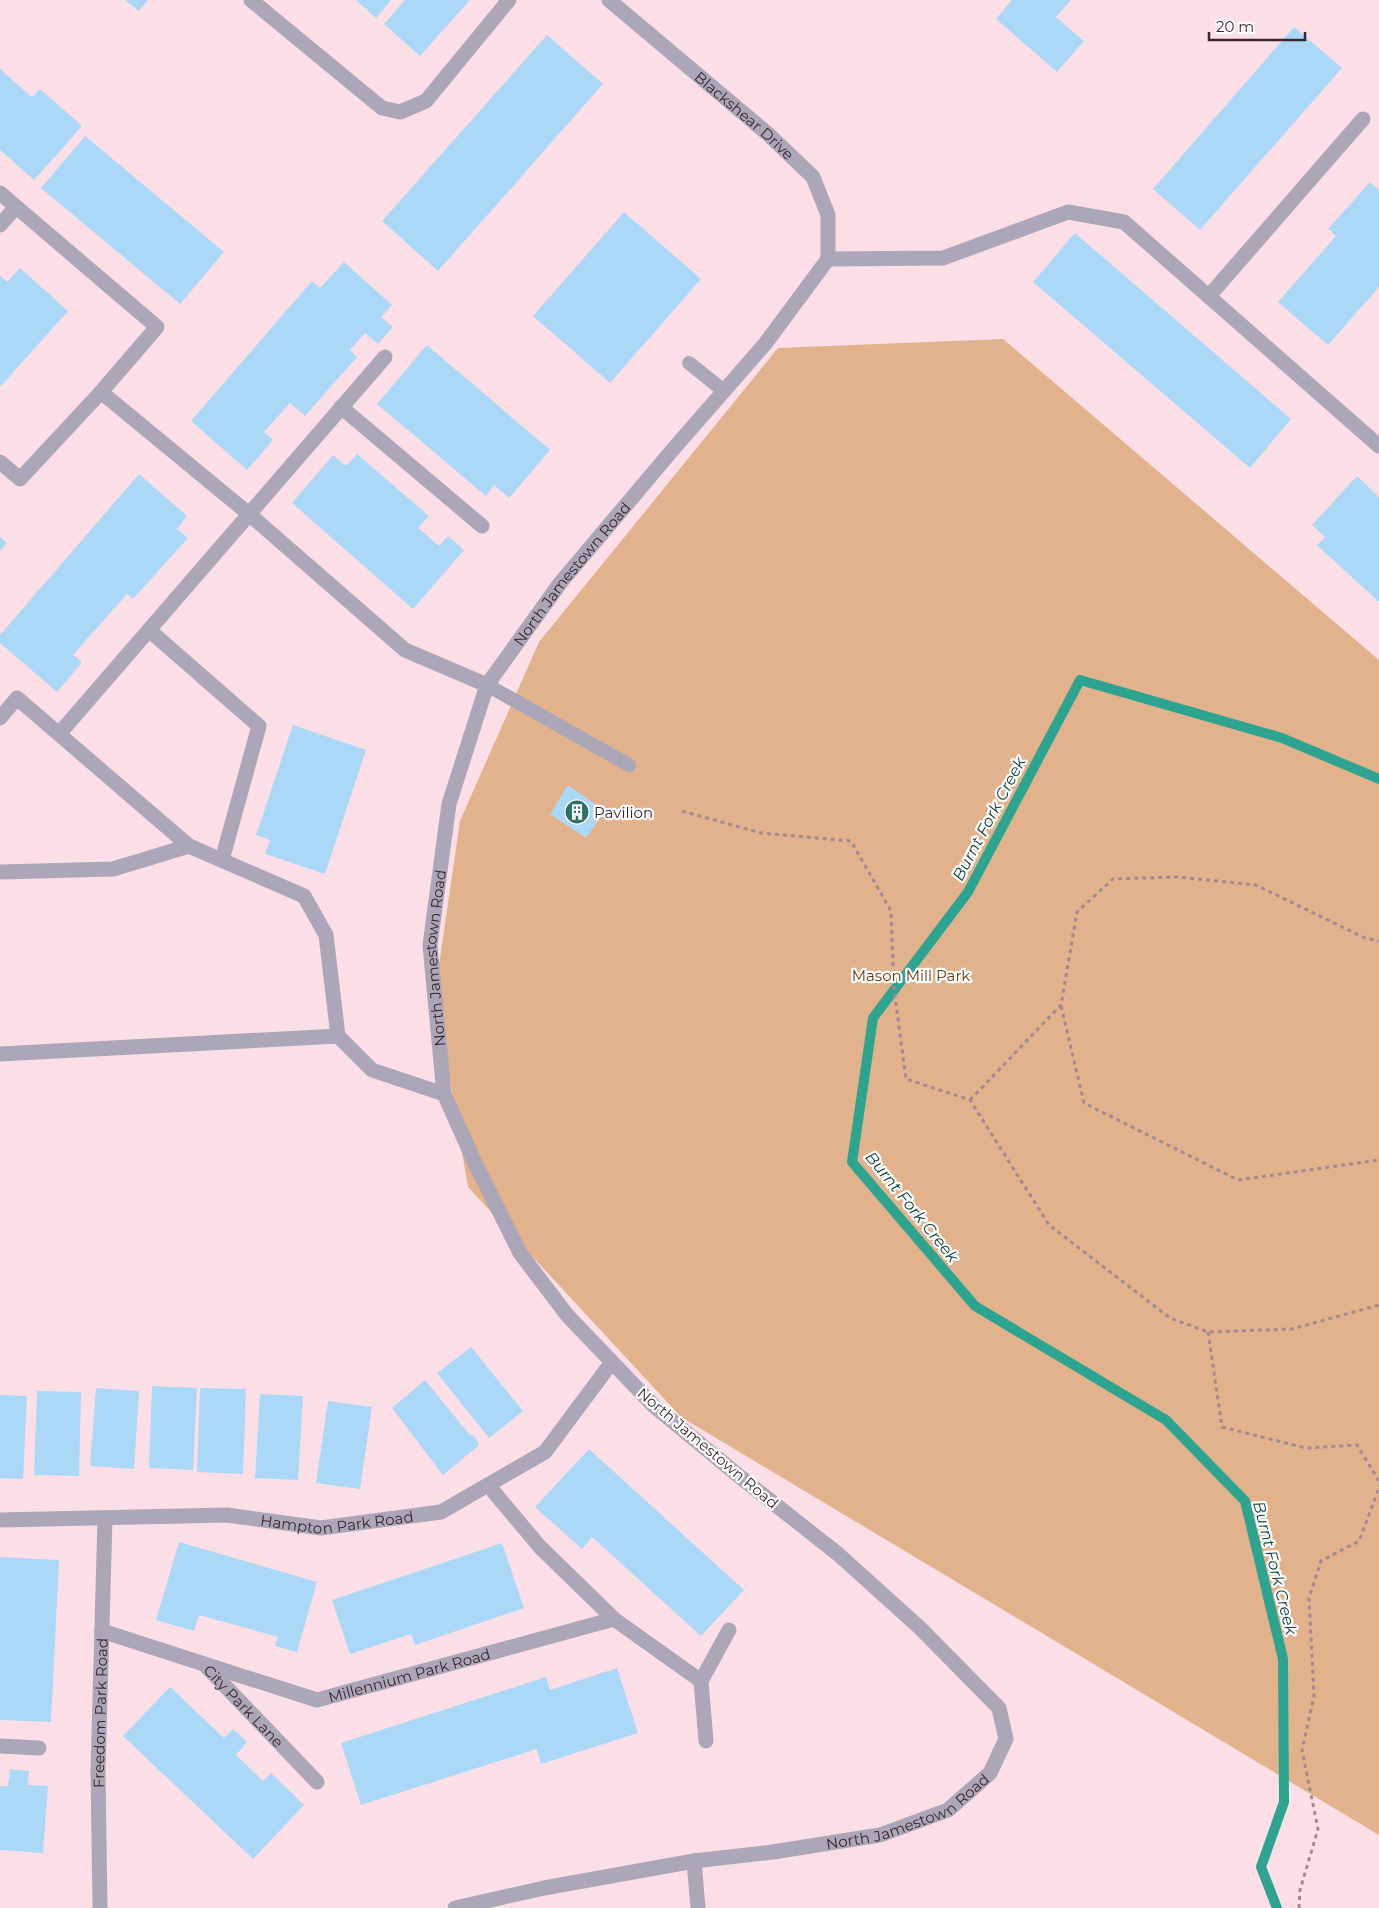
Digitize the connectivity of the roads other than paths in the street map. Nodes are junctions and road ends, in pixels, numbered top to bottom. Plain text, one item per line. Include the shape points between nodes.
1 (251, 0) edge
2 (509, 0) edge
3 (609, 0) edge
4 (1363, 119) dead end
5 (0, 193) edge
6 (16, 207) junction
7 (0, 225) edge
8 (828, 259) junction
9 (1208, 296) junction
10 (385, 357) dead end
11 (689, 363) dead end
12 (724, 391) junction
13 (101, 392) junction
14 (341, 407) junction
15 (1379, 446) edge
16 (0, 462) edge
17 (249, 514) junction
18 (482, 526) dead end
19 (148, 630) junction
20 (487, 685) junction
21 (0, 718) edge
22 (59, 734) junction
23 (629, 765) dead end
24 (189, 846) junction
25 (222, 860) junction
26 (0, 872) edge
27 (338, 1036) junction
28 (0, 1054) edge
29 (444, 1094) junction
30 (612, 1362) junction
31 (488, 1486) junction
32 (105, 1518) junction
33 (0, 1520) edge
34 (614, 1620) junction
35 (728, 1630) dead end
36 (102, 1631) junction
37 (204, 1664) junction
38 (701, 1681) junction
39 (706, 1741) dead end
40 (0, 1746) edge
41 (39, 1748) dead end
42 (317, 1782) dead end
43 (694, 1860) junction
44 (100, 1908) edge
45 (455, 1908) edge
46 (698, 1908) edge

1 - 2 street via 382,108 400,112 426,100
3 - 8 street, Blackshear Drive via 768,134 813,177 828,215
4 - 9 street
5 - 6 street
6 - 7 street
6 - 13 street via 157,327
8 - 9 street via 943,258 1068,212 1124,222
8 - 12 street, North Jamestown Road via 765,344
9 - 15 street
10 - 14 street
11 - 12 lane
12 - 20 street, North Jamestown Road via 561,582
13 - 16 street via 20,479
13 - 17 street
14 - 17 street
14 - 18 street
17 - 19 street
17 - 20 street via 405,650
19 - 22 street
19 - 25 street via 259,726
20 - 23 lane
20 - 29 street, North Jamestown Road via 450,804 430,945
21 - 22 street via 17,698
22 - 24 street
24 - 25 street
24 - 26 street via 113,869
25 - 27 street via 304,896 326,935
27 - 28 street
27 - 29 street via 372,1070
29 - 30 street, North Jamestown Road via 520,1253 567,1315
30 - 31 street, Hampton Park Road via 545,1452
30 - 43 street, North Jamestown Road via 654,1406 838,1554 919,1627 999,1708 1006,1739 990,1773 948,1810 880,1835 773,1852
31 - 32 street, Hampton Park Road via 441,1512 321,1528 227,1515
31 - 34 street via 540,1547
32 - 33 street, Hampton Park Road
32 - 36 street, Freedom Park Road
34 - 37 street, Millennium Park Road via 317,1700
34 - 38 street
35 - 38 street
36 - 37 street, City Park Lane
36 - 44 street, Freedom Park Road via 98,1770
37 - 42 street, City Park Lane
38 - 39 street
40 - 41 street
43 - 45 street, North Jamestown Road
43 - 46 street

